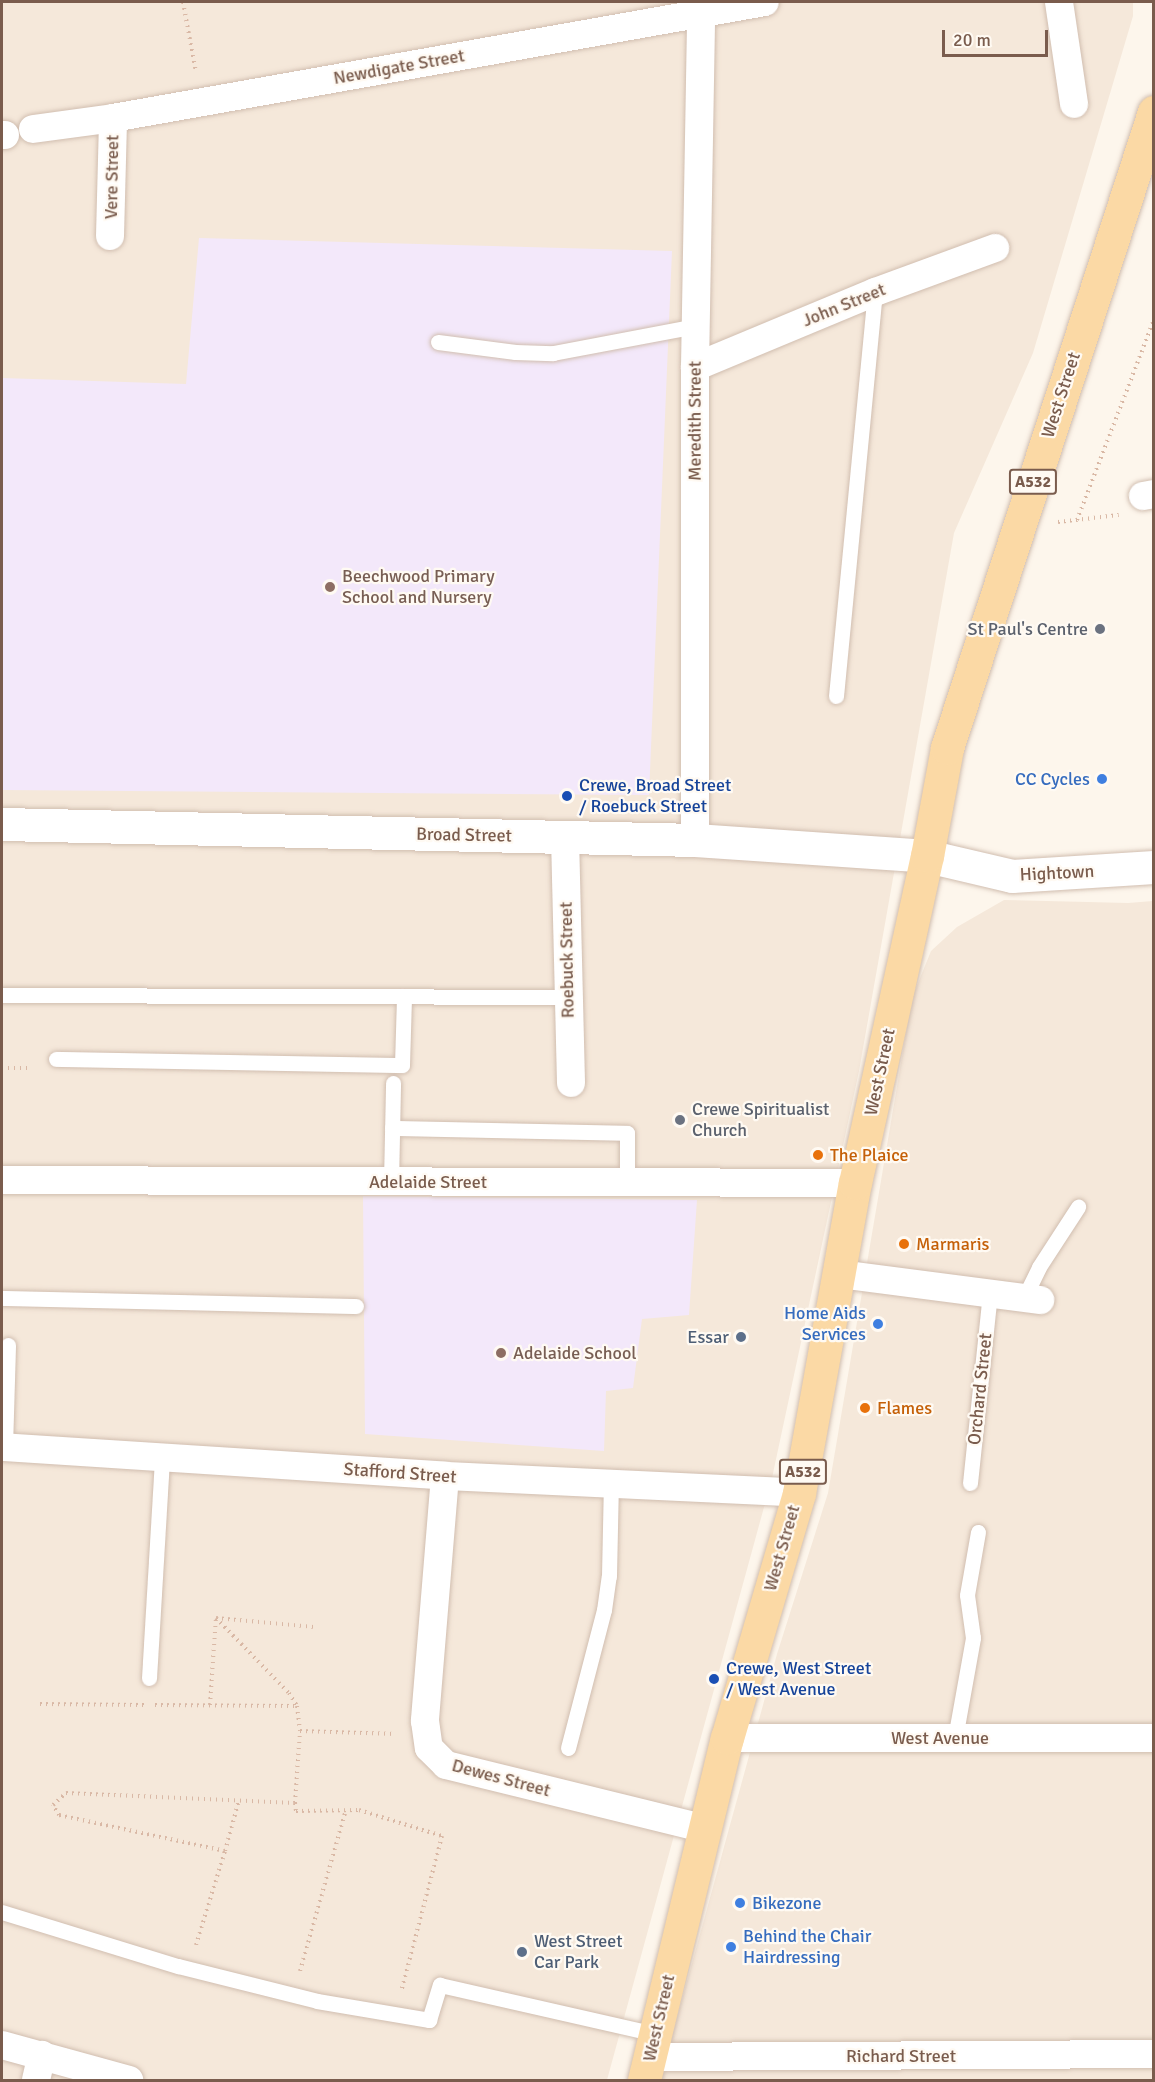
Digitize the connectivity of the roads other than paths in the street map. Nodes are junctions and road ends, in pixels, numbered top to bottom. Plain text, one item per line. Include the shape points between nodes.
1 (765, 2) edge
2 (1059, 2) edge
3 (700, 7) edge
4 (1074, 104) dead end
5 (1154, 112) edge
6 (113, 118) junction
7 (33, 129) dead end
8 (110, 236) dead end
9 (994, 248) dead end
10 (874, 291) junction
11 (696, 326) junction
12 (438, 342) dead end
13 (695, 367) junction
14 (836, 696) dead end
15 (2, 824) edge
16 (565, 837) junction
17 (694, 840) junction
18 (927, 856) junction
19 (1154, 867) edge
20 (2, 996) edge
21 (404, 996) junction
22 (568, 997) junction
23 (56, 1059) dead end
24 (393, 1083) dead end
25 (571, 1083) dead end
26 (392, 1128) junction
27 (2, 1180) edge
28 (391, 1182) junction
29 (627, 1182) junction
30 (855, 1183) junction
31 (1078, 1207) dead end
32 (838, 1274) junction
33 (990, 1294) junction
34 (2, 1298) edge
35 (1032, 1299) joint
36 (356, 1306) dead end
37 (8, 1345) dead end
38 (3, 1447) edge
39 (162, 1457) junction
40 (445, 1476) junction
41 (970, 1483) dead end
42 (611, 1484) junction
43 (799, 1493) junction
44 (978, 1532) dead end
45 (149, 1677) dead end
46 (727, 1738) junction
47 (955, 1738) junction
48 (1154, 1738) edge
49 (568, 1748) dead end
50 (703, 1828) junction
51 (2, 1912) edge
52 (2, 2045) edge
53 (1154, 2054) edge
54 (649, 2057) edge
55 (39, 2068) edge
56 (129, 2080) edge

1 - 3 street, Newdigate Street
2 - 4 street
3 - 6 street, Newdigate Street
3 - 11 street, Meredith Street
5 - 18 main road, West Street / A532 via 947,748
6 - 7 street, Newdigate Street
6 - 8 street, Vere Street
9 - 10 street, John Street
10 - 13 street, John Street
10 - 14 lane
11 - 12 lane via 553,353
11 - 13 street, Meredith Street
13 - 17 street, Meredith Street
15 - 16 street, Broad Street
16 - 17 street, Broad Street
16 - 22 street, Roebuck Street
17 - 18 street, Broad Street
18 - 19 street, Hightown via 1012,876
18 - 30 main road, West Street / A532
20 - 21 lane
21 - 22 lane
21 - 23 lane via 402,1065
22 - 25 street, Roebuck Street
24 - 26 lane
26 - 28 lane
26 - 29 lane via 627,1133
27 - 28 street, Adelaide Street
28 - 29 street, Adelaide Street
29 - 30 street, Adelaide Street
30 - 32 main road, West Street / A532
31 - 35 lane via 1039,1267
32 - 33 street
32 - 43 main road, West Street / A532
33 - 35 street
33 - 41 lane, Orchard Street
34 - 36 lane
37 - 38 lane
38 - 39 street, Stafford Street
39 - 40 street, Stafford Street
39 - 45 lane
40 - 42 street, Stafford Street
40 - 50 street, Dewes Street via 426,1729 429,1748 446,1765
42 - 43 street, Stafford Street
42 - 49 lane via 609,1576 604,1610
43 - 46 main road, West Street / A532
44 - 47 lane via 967,1595 973,1638
46 - 47 street, West Avenue
46 - 50 main road, West Street / A532
47 - 48 street, West Avenue
50 - 54 main road, West Street / A532
51 - 54 lane via 189,1969 292,1995 429,2020 440,1985
52 - 55 street
53 - 54 street, Richard Street
55 - 56 street

